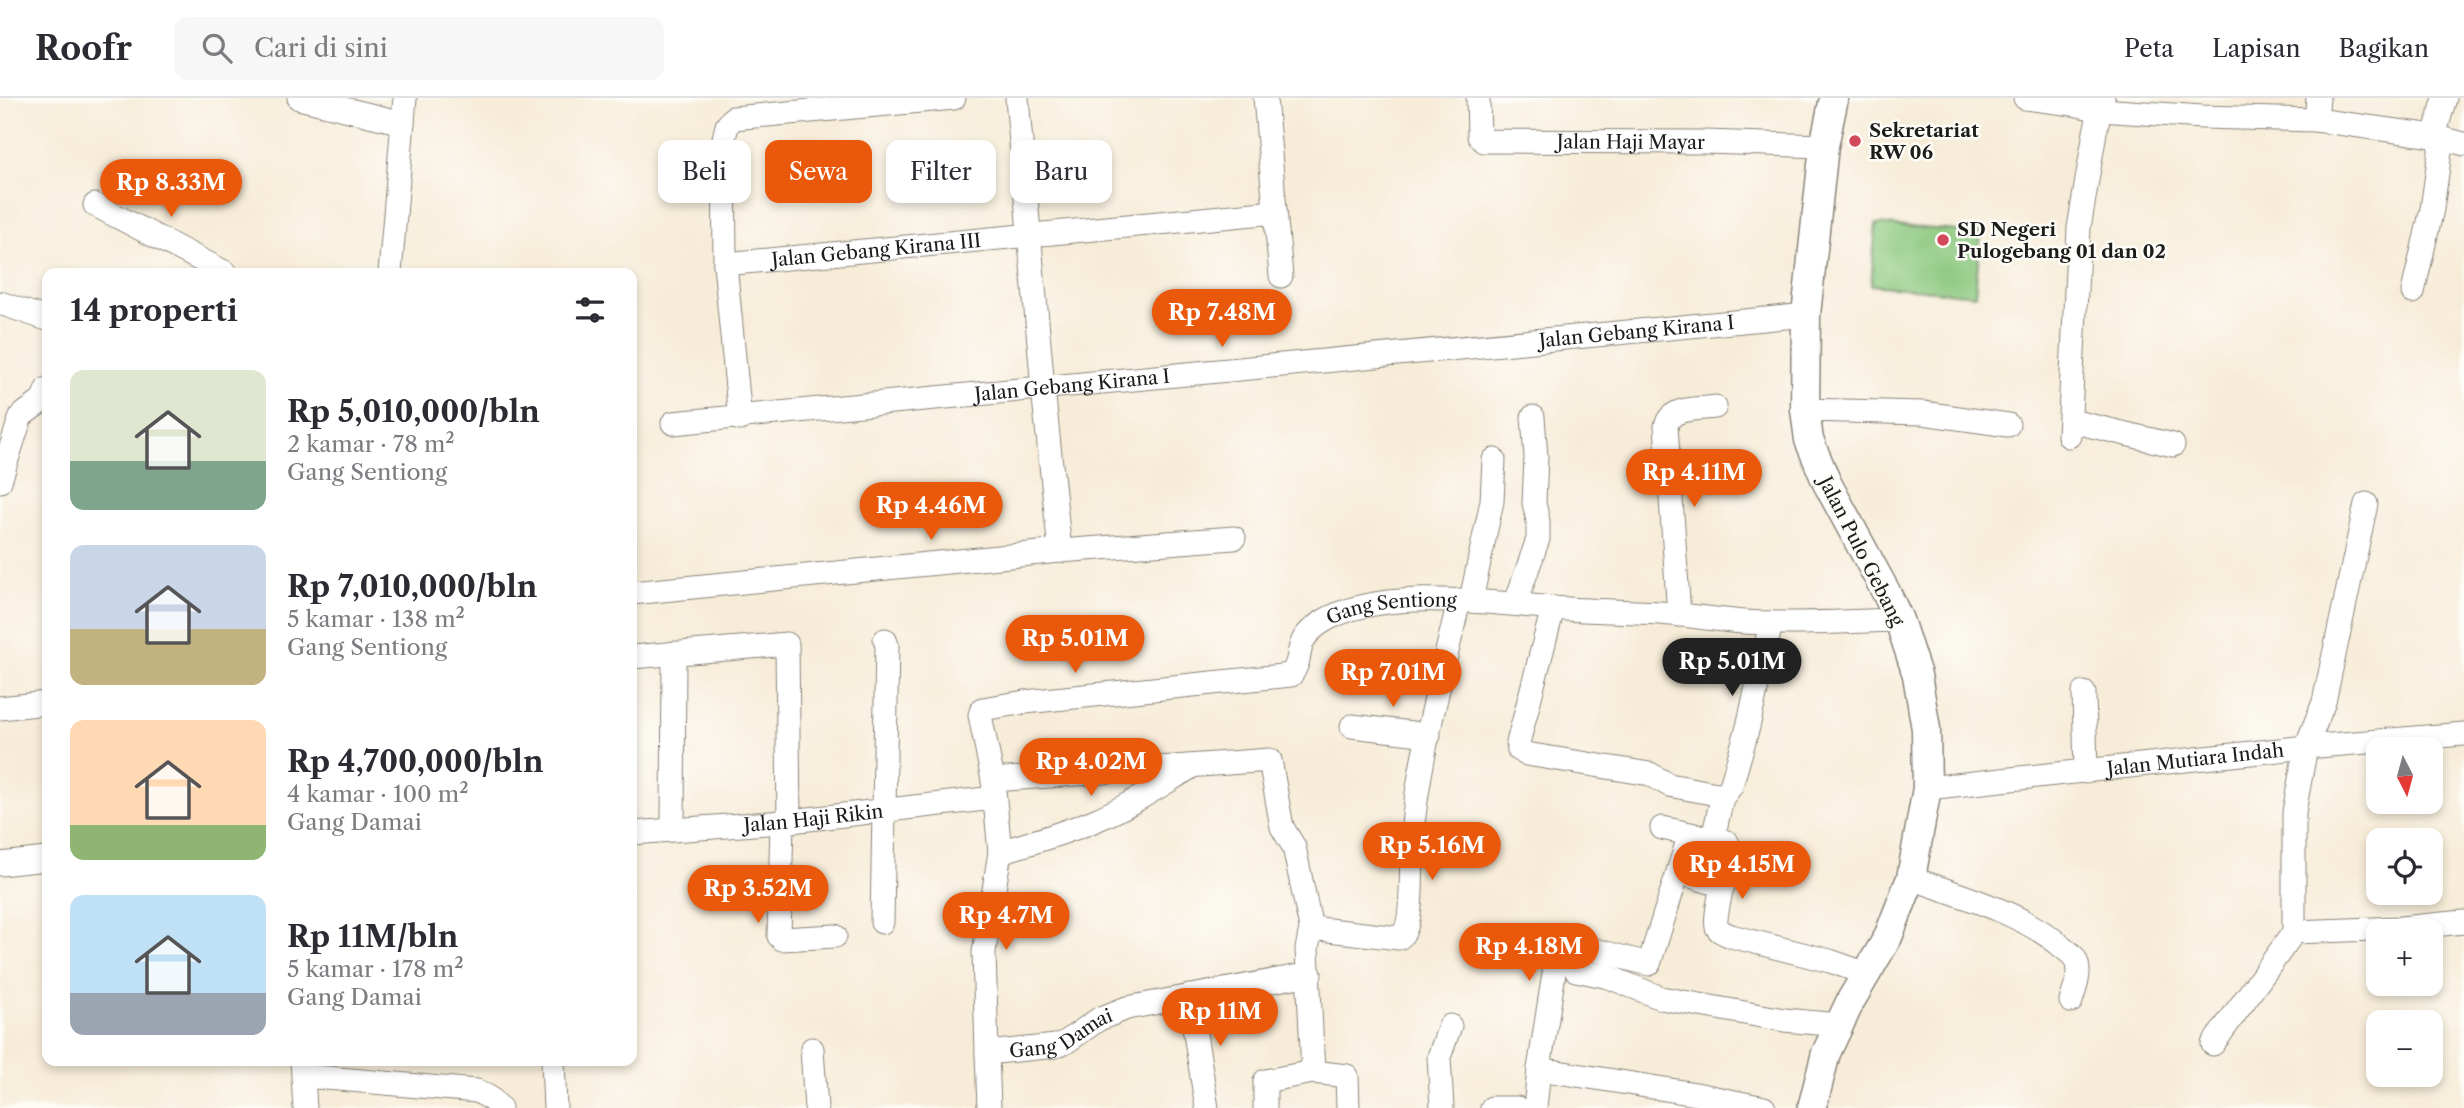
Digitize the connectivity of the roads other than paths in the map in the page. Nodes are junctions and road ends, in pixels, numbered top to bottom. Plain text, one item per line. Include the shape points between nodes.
1 (299, 98) edge
2 (405, 98) edge
3 (954, 98) edge
4 (1017, 98) edge
5 (1265, 98) edge
6 (1478, 98) edge
7 (1834, 98) edge
8 (2025, 98) edge
9 (2445, 98) edge
10 (2102, 104) edge
11 (2317, 109) edge
12 (403, 123) junction
13 (2447, 139) edge
14 (1824, 146) junction
15 (95, 205) dead end
16 (1275, 212) junction
17 (1029, 234) junction
18 (725, 264) junction
19 (216, 268) edge
20 (390, 268) edge
21 (1282, 276) dead end
22 (2413, 292) dead end
23 (0, 303) edge
24 (1806, 315) junction
25 (42, 317) edge
26 (1043, 388) junction
27 (42, 401) edge
28 (1715, 407) dead end
29 (1805, 410) junction
30 (1532, 417) dead end
31 (740, 419) junction
32 (673, 423) dead end
33 (2008, 425) dead end
34 (2173, 445) dead end
35 (1494, 460) dead end
36 (0, 481) edge
37 (2366, 504) dead end
38 (1234, 538) dead end
39 (1060, 551) junction
40 (637, 593) edge
41 (1465, 600) junction
42 (1516, 602) junction
43 (1553, 608) junction
44 (1679, 615) junction
45 (1899, 620) junction
46 (1771, 623) junction
47 (885, 640) dead end
48 (674, 653) junction
49 (637, 657) edge
50 (2084, 693) dead end
51 (42, 704) edge
52 (0, 708) edge
53 (1352, 726) dead end
54 (2464, 734) edge
55 (1429, 735) junction
56 (2306, 747) junction
57 (1193, 766) junction
58 (2086, 772) junction
59 (1927, 788) junction
60 (994, 789) junction
61 (1723, 794) junction
62 (884, 811) junction
63 (785, 821) junction
64 (1662, 828) dead end
65 (673, 830) junction
66 (637, 833) edge
67 (1690, 834) junction
68 (1713, 838) junction
69 (1000, 852) junction
70 (42, 860) edge
71 (0, 864) edge
72 (1678, 872) junction
73 (1911, 878) junction
74 (1723, 886) junction
75 (882, 922) dead end
76 (2464, 922) edge
77 (1311, 928) junction
78 (2294, 932) junction
79 (835, 936) dead end
80 (1576, 970) dead end
81 (1310, 974) junction
82 (1867, 974) junction
83 (1189, 996) junction
84 (2071, 1001) dead end
85 (1839, 1025) junction
86 (1450, 1026) dead end
87 (2213, 1044) dead end
88 (812, 1049) dead end
89 (986, 1053) junction
90 (553, 1066) edge
91 (303, 1068) edge
92 (1539, 1069) junction
93 (1313, 1072) junction
94 (305, 1108) edge
95 (500, 1108) edge
96 (555, 1108) edge
97 (816, 1108) edge
98 (989, 1108) edge
99 (1207, 1108) edge
100 (1265, 1108) edge
101 (1348, 1108) edge
102 (1442, 1108) edge
103 (1492, 1108) edge
104 (1517, 1108) edge
105 (1535, 1108) edge
106 (1764, 1108) edge
107 (1812, 1108) edge

1 - 12 street
2 - 12 street
3 - 18 street via 733,118 724,138
4 - 17 street
5 - 16 street
6 - 14 street, Jalan Haji Mayar via 1479,136 1484,141
7 - 14 main road, Jalan Pulo Gebang
8 - 10 street
9 - 13 street
10 - 11 street via 2202,117
10 - 34 street via 2080,228 2070,428
11 - 13 street
12 - 20 street
13 - 22 street
14 - 24 main road, Jalan Pulo Gebang
15 - 19 street
16 - 17 street, Jalan Gebang Kirana III
16 - 21 street
17 - 18 street, Jalan Gebang Kirana III
17 - 26 street
18 - 31 street
23 - 25 street
24 - 26 street, Jalan Gebang Kirana I
24 - 29 main road, Jalan Pulo Gebang
26 - 31 street, Jalan Gebang Kirana I
26 - 39 street
27 - 36 street via 22,416
28 - 44 street via 1673,412 1666,426
29 - 33 street via 1923,413
29 - 45 main road, Jalan Pulo Gebang via 1810,440 1827,483
30 - 42 street via 1538,539
31 - 32 street, Jalan Gebang Kirana I
35 - 41 street via 1492,501
37 - 56 street via 2324,702
38 - 39 street
39 - 40 street
41 - 42 street, Gang Sentiong
41 - 55 street
41 - 60 street, Gang Sentiong via 1377,603 1324,621 1302,639 1291,675 982,709
42 - 43 street, Gang Sentiong
43 - 44 street, Gang Sentiong
43 - 61 street via 1519,750 1650,774 1669,785
44 - 46 street, Gang Sentiong
45 - 46 street, Gang Sentiong
45 - 59 main road, Jalan Pulo Gebang via 1917,676 1926,729
46 - 61 street via 1748,727 1731,786
47 - 62 street
48 - 49 street
48 - 63 street via 788,644
48 - 65 street
50 - 58 street
51 - 52 street
53 - 55 street
54 - 56 street, Jalan Mutiara Indah
55 - 77 street via 1412,834 1409,914 1403,935
56 - 58 street, Jalan Mutiara Indah
56 - 78 street via 2294,813
57 - 60 street, Jalan Haji Rikin
57 - 69 street via 1097,820
57 - 77 street, Jalan Haji Rikin via 1270,760 1282,827 1294,847
58 - 59 street, Jalan Mutiara Indah
59 - 73 main road, Jalan Pulo Gebang
60 - 62 street, Jalan Haji Rikin
60 - 69 street, Gang Sentiong
61 - 68 street
62 - 63 street, Jalan Haji Rikin
62 - 75 street
63 - 65 street, Jalan Haji Rikin
63 - 79 street via 779,936
64 - 67 street
65 - 66 street, Jalan Haji Rikin
67 - 68 street
67 - 72 street
68 - 74 street via 1727,842 1730,848
69 - 89 street, Gang Sentiong via 984,952
70 - 71 street
72 - 74 street
72 - 92 street via 1649,964 1559,941
73 - 82 main road, Jalan Pulo Gebang via 1888,937
73 - 84 street via 2003,912 2049,936 2076,962
74 - 82 street via 1719,930
76 - 78 street
77 - 81 street via 1307,949
78 - 87 street
80 - 85 street via 1609,977 1661,999
81 - 83 street, Gang Damai
81 - 93 street
82 - 85 main road, Jalan Pulo Gebang
83 - 89 street, Gang Damai via 1127,1008 1099,1019 1056,1046
83 - 99 street
85 - 107 main road, Jalan Pulo Gebang via 1826,1053
86 - 102 street via 1439,1057
88 - 97 street
89 - 98 street, Gang Damai
90 - 96 street
91 - 94 street
91 - 95 street via 477,1091
92 - 105 street
92 - 106 street
93 - 100 street via 1265,1081
93 - 101 street via 1347,1076
103 - 104 street

